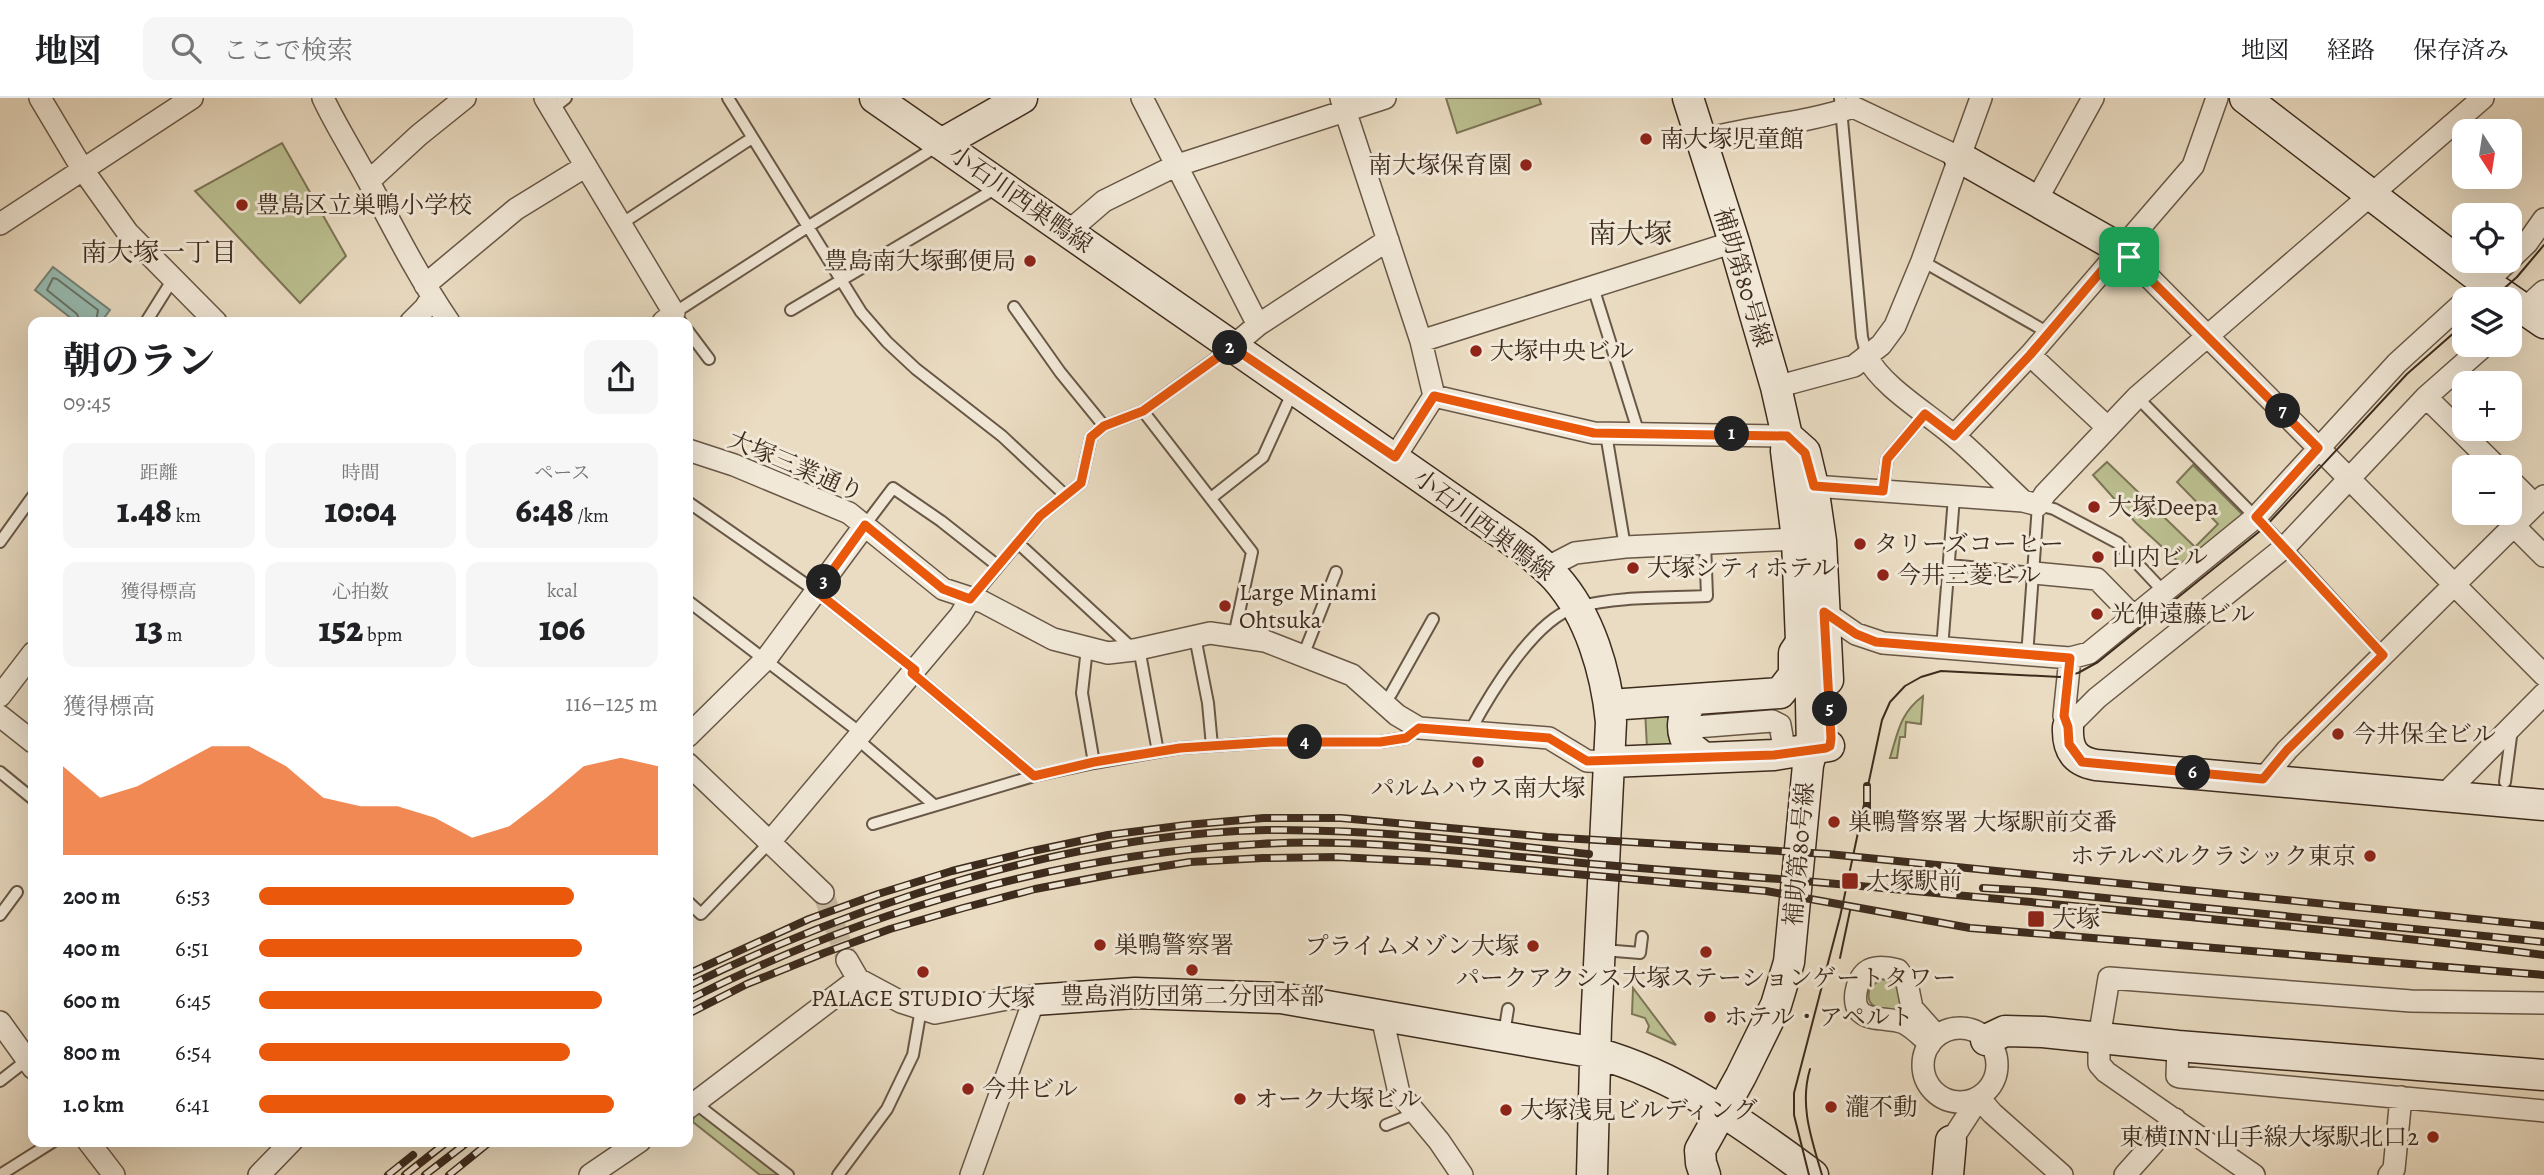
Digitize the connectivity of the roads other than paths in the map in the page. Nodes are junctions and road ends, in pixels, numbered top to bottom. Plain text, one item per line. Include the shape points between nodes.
1 (40, 98) edge
2 (192, 98) edge
3 (323, 98) edge
4 (465, 98) edge
5 (728, 98) edge
6 (875, 98) edge
7 (1142, 98) edge
8 (1385, 98) edge
9 (1688, 98) edge
10 (1981, 98) edge
11 (2093, 98) edge
12 (2217, 98) edge
13 (2245, 98) edge
14 (2483, 98) edge
15 (1020, 99) edge
16 (554, 102) edge
17 (1343, 104) edge
18 (1841, 104) edge
19 (752, 138) junction
20 (1702, 140) junction
21 (941, 144) junction
22 (1959, 157) junction
23 (586, 166) junction
24 (1175, 166) junction
25 (83, 170) junction
26 (369, 181) junction
27 (1001, 186) junction
28 (2372, 193) junction
29 (2036, 201) junction
30 (2544, 219) edge
31 (0, 224) edge
32 (621, 224) junction
33 (809, 226) junction
34 (1068, 232) junction
35 (1388, 240) junction
36 (1734, 242) junction
37 (2120, 249) junction
38 (1922, 261) junction
39 (173, 279) junction
40 (842, 281) junction
41 (1592, 287) junction
42 (2465, 287) edge
43 (2481, 287) edge
44 (429, 291) junction
45 (1014, 307) dead end
46 (791, 310) dead end
47 (2452, 314) edge
48 (149, 317) edge
49 (211, 317) edge
50 (416, 317) edge
51 (446, 317) edge
52 (672, 317) edge
53 (676, 317) edge
54 (1258, 325) junction
55 (2047, 332) junction
56 (2208, 335) junction
57 (693, 338) edge
58 (1421, 341) junction
59 (1232, 347) junction
60 (2030, 355) junction
61 (1867, 357) junction
62 (2471, 357) edge
63 (709, 359) dead end
64 (1776, 387) junction
65 (1294, 388) junction
66 (1434, 396) junction
67 (2137, 397) junction
68 (2426, 397) junction
69 (1143, 411) junction
70 (1925, 414) junction
71 (1104, 426) junction
72 (2107, 427) junction
73 (1606, 433) junction
74 (1639, 434) junction
75 (1787, 436) junction
76 (1954, 436) junction
77 (2318, 448) junction
78 (693, 452) edge
79 (2485, 455) edge
80 (1395, 457) junction
81 (2350, 478) junction
82 (1814, 486) junction
83 (2522, 488) edge
84 (1883, 491) junction
85 (1065, 495) junction
86 (1954, 497) junction
87 (1211, 498) junction
88 (2539, 500) edge
89 (28, 503) edge
90 (2030, 503) junction
91 (693, 505) edge
92 (2522, 516) edge
93 (2256, 517) junction
94 (865, 525) junction
95 (2513, 525) joint
96 (1797, 539) junction
97 (0, 542) edge
98 (1705, 542) junction
99 (1018, 543) junction
100 (1625, 547) junction
101 (2284, 547) junction
102 (2544, 556) edge
103 (1949, 565) junction
104 (998, 566) junction
105 (1546, 568) junction
106 (1336, 572) dead end
107 (2034, 573) junction
108 (2455, 584) junction
109 (817, 592) junction
110 (2164, 592) junction
111 (970, 599) junction
112 (693, 605) edge
113 (1576, 607) junction
114 (1824, 612) junction
115 (2134, 617) junction
116 (1433, 619) dead end
117 (1234, 636) junction
118 (1195, 637) junction
119 (1801, 642) junction
120 (2028, 646) junction
121 (1087, 648) junction
122 (1136, 649) junction
123 (1942, 649) junction
124 (2383, 655) junction
125 (1303, 656) junction
126 (2070, 658) junction
127 (766, 659) junction
128 (28, 660) edge
129 (914, 671) junction
130 (2544, 675) edge
131 (1780, 693) junction
132 (2544, 694) edge
133 (0, 696) edge
134 (1694, 699) junction
135 (1382, 703) junction
136 (1610, 705) junction
137 (1813, 710) junction
138 (0, 716) edge
139 (2512, 726) junction
140 (1683, 727) junction
141 (2068, 727) junction
142 (1419, 728) junction
143 (693, 731) edge
144 (1469, 731) junction
145 (862, 734) junction
146 (28, 738) edge
147 (1212, 746) junction
148 (1812, 750) junction
149 (1158, 752) junction
150 (1774, 755) junction
151 (1703, 757) junction
152 (1094, 762) junction
153 (1610, 762) junction
154 (693, 769) edge
155 (0, 772) edge
156 (1034, 776) junction
157 (2263, 779) junction
158 (2505, 782) dead end
159 (2444, 795) junction
160 (28, 796) edge
161 (2544, 805) edge
162 (934, 806) junction
163 (873, 824) dead end
164 (769, 843) junction
165 (17, 892) dead end
166 (823, 893) tunnel mouth
167 (693, 907) edge
168 (0, 915) edge
169 (1642, 937) dead end
170 (1600, 950) junction
171 (848, 960) tunnel mouth
172 (858, 979) junction
173 (1034, 1000) junction
174 (2544, 1003) edge
175 (921, 1009) junction
176 (1382, 1017) junction
177 (0, 1022) edge
178 (2099, 1038) junction
179 (1986, 1040) junction
180 (2178, 1046) junction
181 (1596, 1054) junction
182 (28, 1061) edge
183 (28, 1065) edge
184 (2544, 1074) edge
185 (0, 1081) edge
186 (1931, 1087) junction
187 (2401, 1097) junction
188 (1979, 1098) junction
189 (693, 1103) edge
190 (693, 1106) edge
191 (1723, 1110) junction
192 (2544, 1111) edge
193 (1416, 1113) junction
194 (2175, 1119) junction
195 (1386, 1125) dead end
196 (1951, 1141) junction
197 (44, 1147) edge
198 (93, 1147) edge
199 (286, 1147) edge
200 (631, 1147) edge
201 (1805, 1172) edge
202 (2398, 1173) edge
203 (0, 1175) edge
204 (114, 1175) edge
205 (259, 1175) edge
206 (590, 1175) edge
207 (788, 1175) edge
208 (838, 1175) edge
209 (971, 1175) edge
210 (1462, 1175) edge
211 (1592, 1175) edge
212 (1706, 1175) edge
213 (1948, 1175) edge
214 (2062, 1175) edge
215 (2125, 1175) edge
216 (2254, 1175) edge

1 - 25 street
2 - 25 street
3 - 26 street
4 - 26 street
5 - 19 lane
6 - 21 street, 小石川西巣鴨線
7 - 24 street
8 - 17 street
9 - 20 street, 補助第80号線
10 - 22 street
11 - 29 street
12 - 37 street via 2193,166
13 - 28 street
14 - 28 street
15 - 21 street
16 - 23 street
17 - 24 street
17 - 35 street
18 - 20 street
18 - 22 street
18 - 61 lane
19 - 32 lane
19 - 33 lane
20 - 36 street, 補助第80号線
21 - 27 street, 小石川西巣鴨線
21 - 33 lane
22 - 29 street
22 - 38 street
23 - 32 street
23 - 44 street via 516,209
24 - 34 street via 1104,201
24 - 54 street
25 - 31 street
25 - 39 street via 128,233
26 - 44 street
27 - 34 street, 小石川西巣鴨線
27 - 40 lane
28 - 42 street
28 - 56 street
29 - 37 street
30 - 43 street via 2527,243
32 - 52 street
33 - 40 lane
33 - 53 lane
34 - 59 street, 小石川西巣鴨線
35 - 54 street
35 - 58 street
36 - 41 street
36 - 64 street, 補助第80号線
37 - 55 street
37 - 56 street
38 - 55 lane
38 - 61 street via 1895,326
39 - 48 lane
39 - 49 street
40 - 46 lane
40 - 85 lane via 887,342 1002,436
41 - 58 street
41 - 74 lane
44 - 50 street via 425,308
44 - 51 street
45 - 71 lane
47 - 77 street via 2397,363
54 - 59 street
55 - 60 street
56 - 67 street
56 - 77 street
57 - 63 lane
58 - 66 street
59 - 65 street, 小石川西巣鴨線
59 - 69 lane
60 - 72 street
60 - 76 street
61 - 64 street via 1836,372
61 - 70 street via 1873,368
62 - 68 street
64 - 75 street, 補助第80号線
65 - 80 street, 小石川西巣鴨線
65 - 87 lane via 1263,457
66 - 73 street
66 - 80 street
67 - 72 street
67 - 93 lane
68 - 79 street
68 - 81 street
69 - 71 lane
69 - 87 lane
70 - 76 street
70 - 84 lane via 1887,459
71 - 85 lane via 1091,437 1081,483
72 - 90 street via 2045,494
73 - 74 street
73 - 100 lane
74 - 75 street
75 - 82 street via 1805,453
75 - 96 street, 補助第80号線
76 - 90 street
77 - 81 street
77 - 93 street
78 - 94 street, 大塚三業通り via 849,513
80 - 105 street, 小石川西巣鴨線
81 - 101 street
81 - 108 street
82 - 84 street
82 - 114 street
83 - 88 street
84 - 86 street
85 - 99 lane
86 - 90 street
86 - 103 lane
87 - 117 lane via 1252,552
88 - 92 street
89 - 97 lane
90 - 107 lane
90 - 110 lane via 2054,509 2118,543
91 - 109 lane
93 - 101 lane
93 - 110 street
94 - 104 lane via 893,488
94 - 109 street
94 - 111 street, 大塚三業通り via 943,589
95 - 102 street
95 - 108 street
96 - 98 street
96 - 119 street, 補助第80号線
98 - 100 street
98 - 113 lane via 1707,596
99 - 104 lane
99 - 122 lane
100 - 105 street via 1574,553
101 - 124 lane
101 - 141 street via 2097,698
103 - 107 lane
103 - 123 lane
104 - 111 lane
105 - 113 street, 小石川西巣鴨線
106 - 125 lane
107 - 115 street via 2097,579
107 - 120 lane
108 - 124 street
108 - 130 street
109 - 127 street
109 - 129 lane
110 - 115 street
111 - 121 street, 大塚三業通り via 1053,639
111 - 129 street
112 - 127 lane
113 - 136 street, 小石川西巣鴨線 via 1598,657
113 - 144 lane via 1551,620 1517,657
114 - 123 street via 1876,642
114 - 148 street via 1831,738 1830,746
115 - 126 street via 2089,653
116 - 135 lane
117 - 118 street, 大塚三業通り via 1210,633
117 - 125 street, 大塚三業通り via 1265,641
118 - 122 street, 大塚三業通り
118 - 147 lane
119 - 131 street via 1794,653 1794,675
119 - 137 street, 補助第80号線 via 1810,654
120 - 123 street
120 - 126 street
121 - 122 street, 大塚三業通り via 1108,653
121 - 152 lane via 1082,693
122 - 149 lane
124 - 157 street
125 - 135 street, 大塚三業通り via 1352,674
126 - 141 street via 2064,716
127 - 143 street
127 - 145 lane
128 - 133 street
129 - 145 street
129 - 156 lane
131 - 134 street
131 - 137 street via 1805,699
132 - 139 street
134 - 136 street
134 - 140 street via 1684,710
135 - 142 street, 大塚三業通り
136 - 153 street, 小石川西巣鴨線
137 - 148 street, 補助第80号線
138 - 146 street
139 - 158 lane
139 - 159 street
140 - 150 street via 1772,721 1780,725 1783,742
140 - 151 street via 1690,747
141 - 157 street via 2069,744 2082,762
142 - 144 street
142 - 147 lane via 1406,738 1380,742
144 - 153 street via 1549,738 1587,761
145 - 162 lane via 863,744
145 - 164 street
147 - 149 lane
148 - 150 street
148 - 191 street, 補助第80号線 via 1788,962 1776,1005
149 - 152 lane
150 - 151 street
151 - 153 street
152 - 156 lane
153 - 170 street, 小石川西巣鴨線
154 - 164 street
155 - 160 lane
156 - 162 lane
157 - 159 street
159 - 161 street
162 - 163 lane
164 - 166 street
164 - 167 lane via 701,914
165 - 168 lane
169 - 170 lane via 1640,953
170 - 181 street, 小石川西巣鴨線
171 - 172 street
172 - 175 street
172 - 189 street
173 - 175 street via 1012,998 935,1013
173 - 176 street via 1135,993 1281,998
173 - 209 street
174 - 178 street via 2411,1001 2109,978
175 - 208 lane via 914,1055 887,1109
176 - 181 street via 1506,1023
176 - 193 street via 1399,1093
177 - 182 street
178 - 179 street via 2005,1031
178 - 180 street
178 - 194 street via 2099,1063 2106,1072
179 - 186 street via 1965,1028 1951,1029 1934,1040 1924,1061
179 - 188 street via 1996,1065 1992,1082
180 - 184 street
180 - 187 street via 2180,1077
181 - 191 street via 1627,1062
181 - 211 street, 小石川西巣鴨線
183 - 185 lane
186 - 188 street via 1945,1100 1957,1103
186 - 196 street
187 - 192 street
187 - 202 street
188 - 196 street
188 - 214 street
190 - 207 lane
191 - 201 street
191 - 212 street, 補助第80号線 via 1700,1150
193 - 195 lane
193 - 210 street
194 - 215 street
194 - 216 street
196 - 213 street
197 - 203 lane
198 - 204 street
199 - 205 street
200 - 206 street

